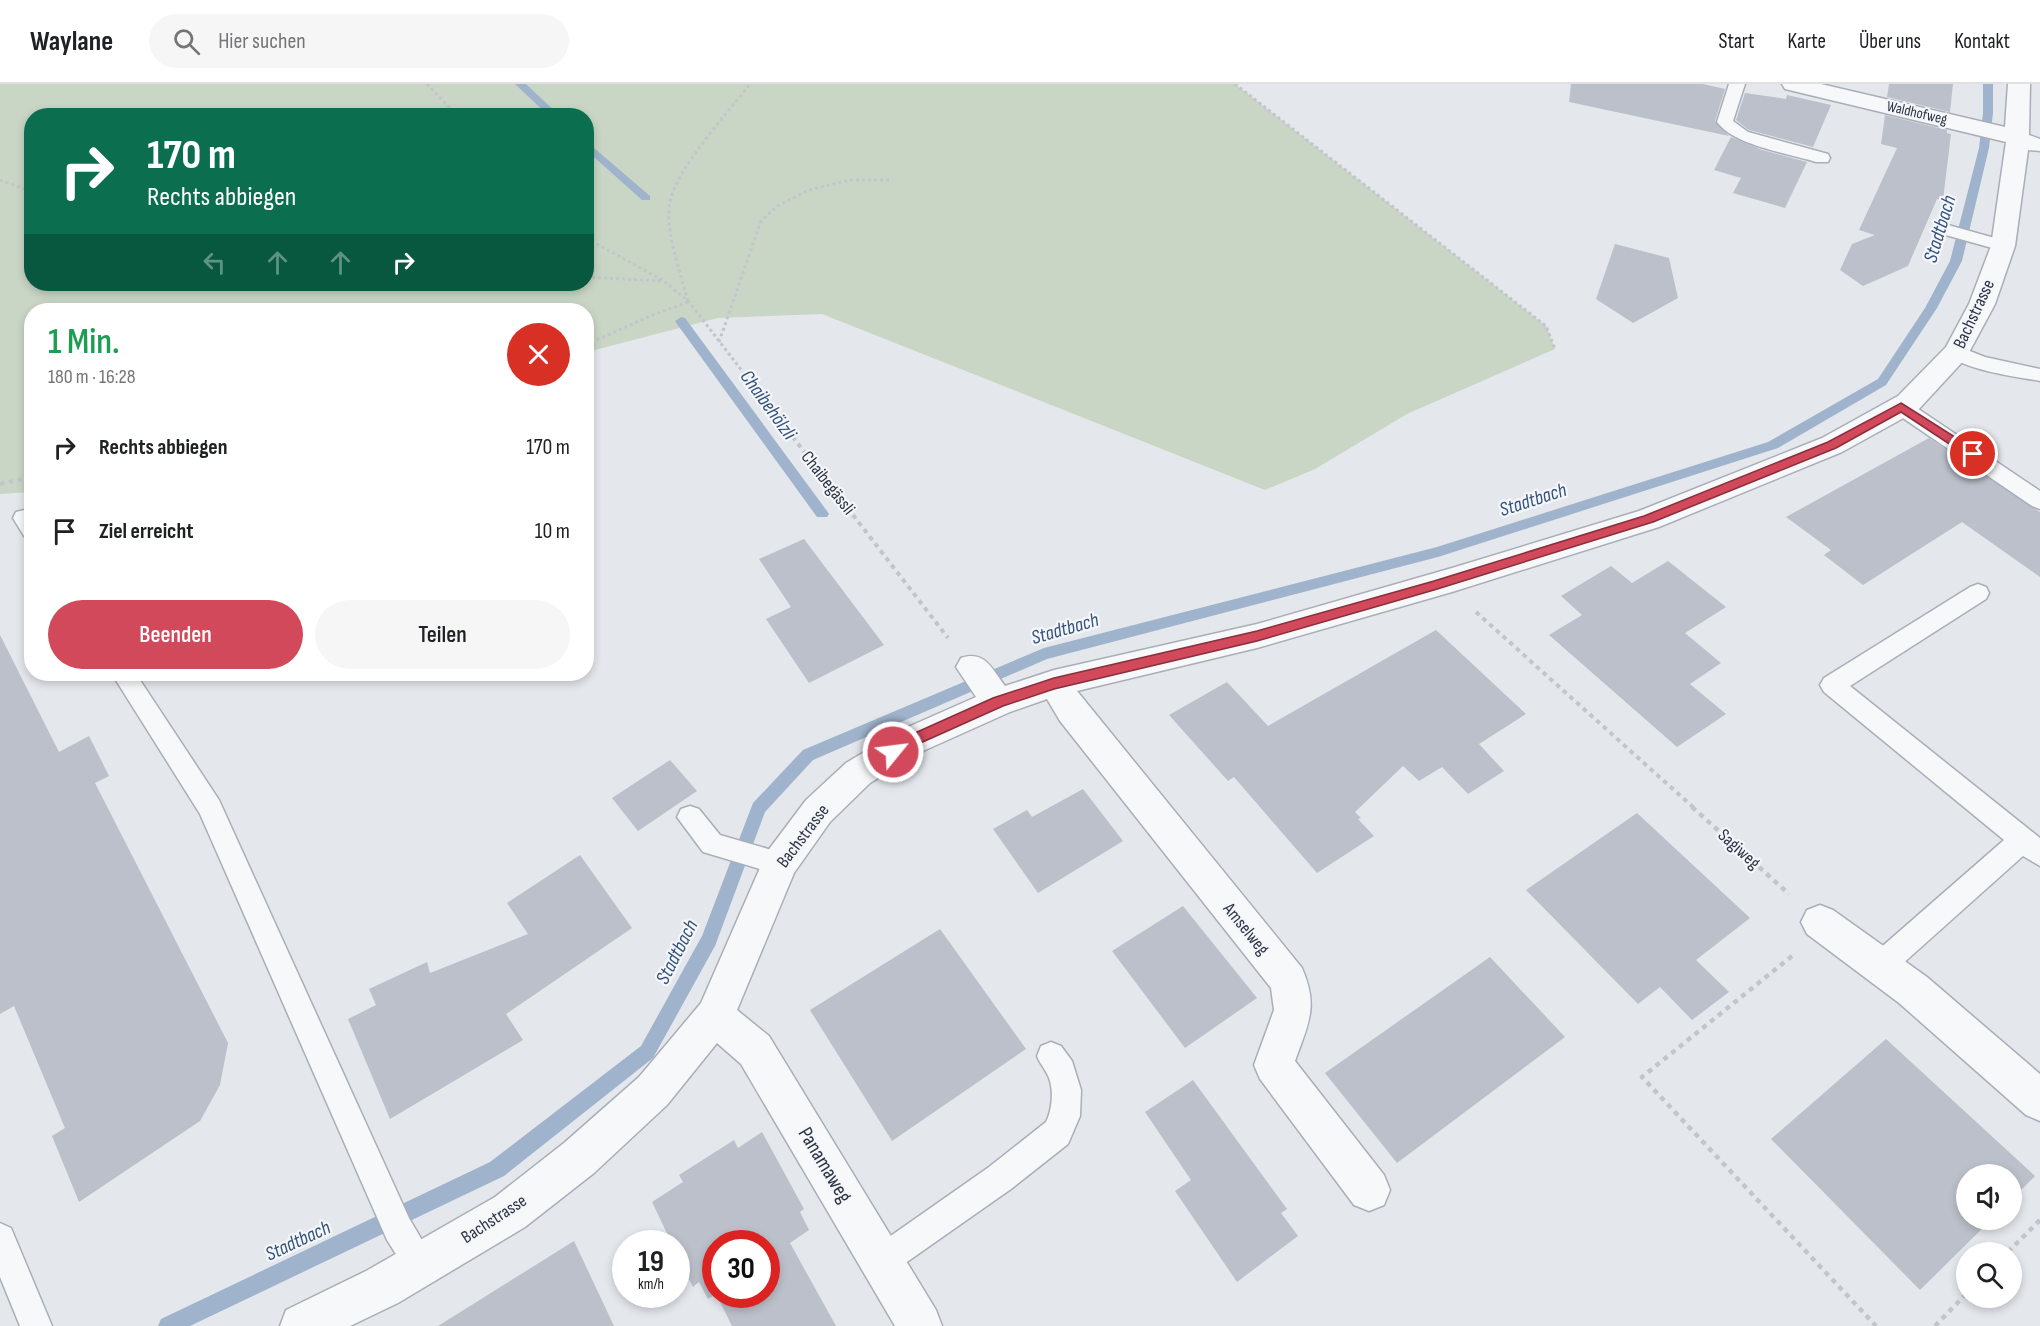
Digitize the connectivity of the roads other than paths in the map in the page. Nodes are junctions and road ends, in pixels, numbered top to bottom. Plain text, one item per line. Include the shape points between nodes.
1 (1737, 84) edge
2 (1793, 84) edge
3 (2019, 84) edge
4 (2009, 136) edge
5 (1822, 158) dead end
6 (1948, 230) dead end
7 (2003, 246) junction
8 (1957, 352) junction
9 (2040, 375) edge
10 (1901, 407) junction
11 (2040, 501) edge
12 (1978, 593) dead end
13 (128, 681) edge
14 (1054, 683) junction
15 (690, 817) dead end
16 (2031, 847) edge
17 (768, 860) junction
18 (1825, 926) road end
19 (1880, 966) junction
20 (715, 1016) junction
21 (1051, 1056) dead end
22 (2040, 1101) edge
23 (1369, 1190) dead end
24 (0, 1239) edge
25 (883, 1260) junction
26 (420, 1264) junction
27 (36, 1326) edge
28 (302, 1326) edge
29 (920, 1326) edge

1 - 5 lane via 1725,122 1742,135
2 - 4 street, Waldhofweg
3 - 4 street, Bachstrasse via 2016,125
4 - 7 street, Bachstrasse
6 - 7 lane
7 - 8 street, Bachstrasse via 1982,304
8 - 9 lane via 1980,362
8 - 10 street, Bachstrasse
10 - 11 lane
10 - 14 street, Bachstrasse via 1832,445 1649,519 1257,636
12 - 16 lane via 1832,684
13 - 26 lane via 210,808 393,1217
14 - 17 street, Bachstrasse via 986,686 911,741 858,773
14 - 23 street, Amselweg via 1079,720 1289,981 1293,1010 1274,1065
15 - 17 lane via 712,844
16 - 19 lane
17 - 20 street, Bachstrasse
18 - 19 street
19 - 22 street
20 - 25 street, Panamaweg via 754,1050
20 - 26 street, Bachstrasse via 653,1091 579,1158 510,1212
21 - 25 lane via 1062,1071 1066,1090 1065,1116 1057,1132 1000,1178
24 - 27 lane
25 - 29 street, Panamaweg
26 - 28 street, Bachstrasse

